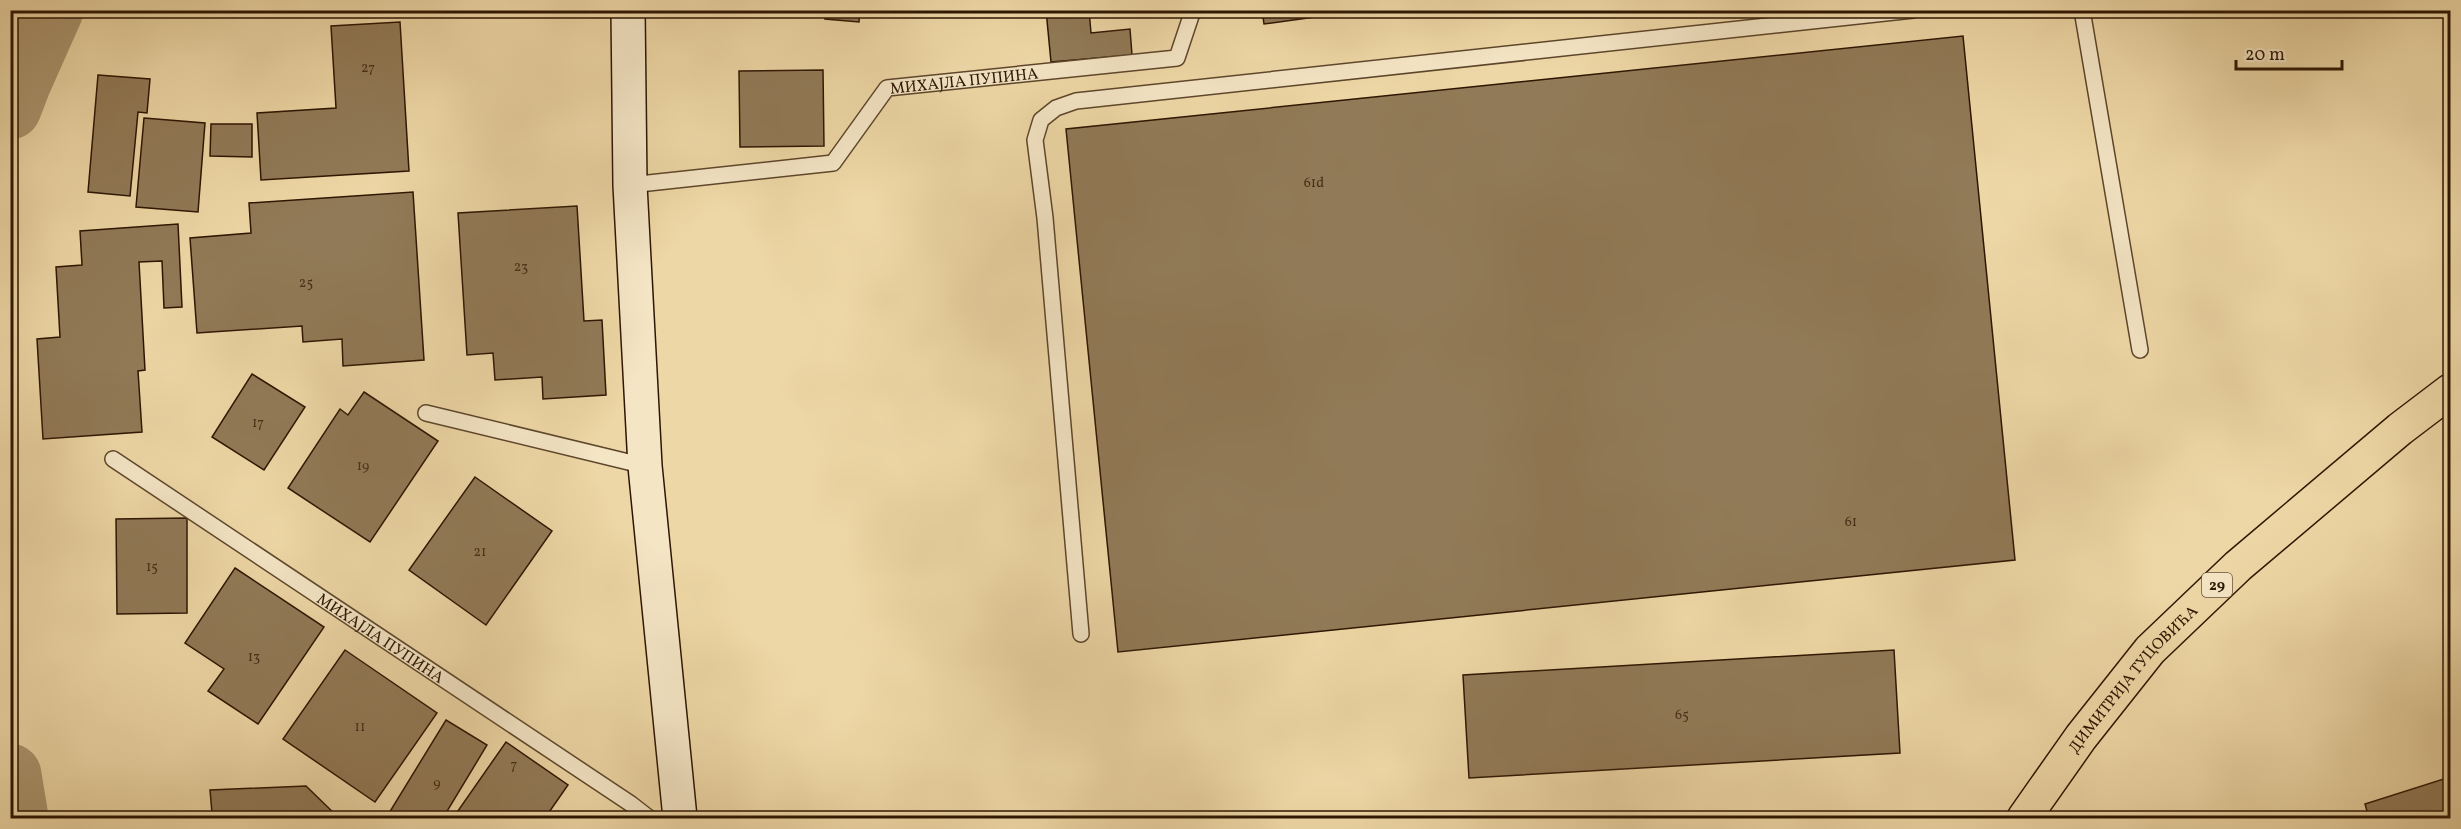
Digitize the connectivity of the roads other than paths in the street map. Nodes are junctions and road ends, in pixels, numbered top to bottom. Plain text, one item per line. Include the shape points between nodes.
1 (628, 10) edge
2 (1193, 10) edge
3 (1913, 10) edge
4 (2082, 10) edge
5 (630, 185) junction
6 (2140, 350) dead end
7 (2451, 391) edge
8 (426, 413) dead end
9 (113, 459) dead end
10 (645, 466) junction
11 (1081, 634) dead end
12 (649, 819) edge
13 (680, 819) edge
14 (2024, 819) edge

1 - 5 street
2 - 5 lane, МИХАЈЛА ПУПИНА via 1177,58 887,88 833,163
3 - 11 lane via 1088,99 1056,108 1041,120 1035,140
4 - 6 lane
5 - 10 street
7 - 14 main road, ДИМИТРИЈА ТУЦОВИЋА / 29 via 2400,429 2238,566 2150,650 2081,737
8 - 10 lane
9 - 12 lane, МИХАЈЛА ПУПИНА
10 - 13 street

